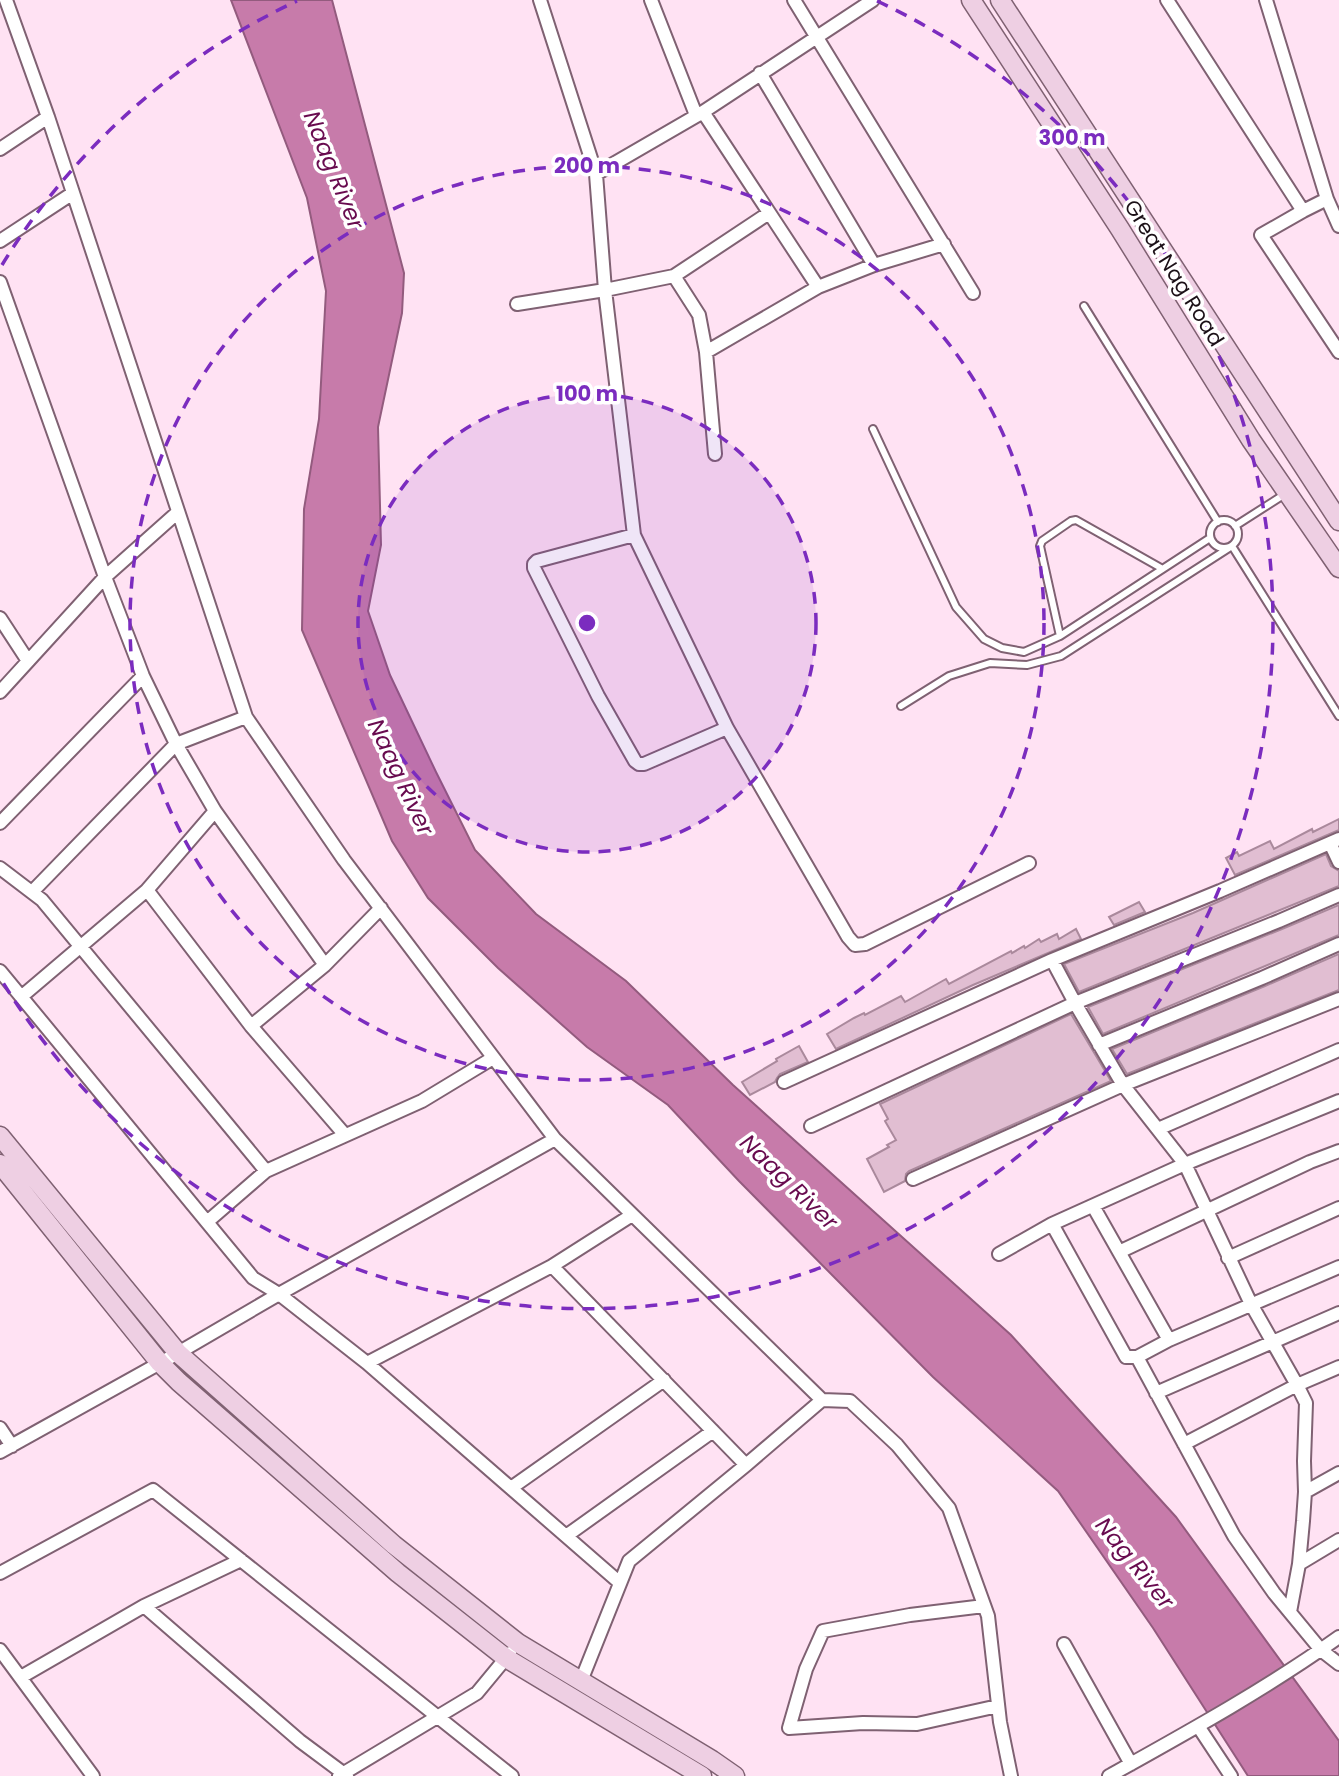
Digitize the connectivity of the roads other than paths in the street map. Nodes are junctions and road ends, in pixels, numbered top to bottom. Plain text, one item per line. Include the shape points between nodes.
1 (6, 0) edge
2 (540, 0) edge
3 (651, 0) edge
4 (794, 0) edge
5 (873, 0) edge
6 (971, 0) edge
7 (1000, 0) edge
8 (1167, 0) edge
9 (1266, 0) edge
10 (817, 36) junction
11 (760, 73) junction
12 (699, 114) junction
13 (48, 117) junction
14 (0, 149) edge
15 (596, 174) junction
16 (74, 193) junction
17 (1327, 199) junction
18 (1303, 211) junction
19 (769, 213) junction
20 (1339, 226) edge
21 (0, 241) edge
22 (944, 244) junction
23 (874, 265) junction
24 (674, 276) junction
25 (0, 282) edge
26 (818, 287) junction
27 (605, 290) junction
28 (973, 293) dead end
29 (517, 304) dead end
30 (1084, 306) dead end
31 (706, 352) junction
32 (1339, 352) edge
33 (873, 429) dead end
34 (715, 454) dead end
35 (1287, 493) junction
36 (178, 512) junction
37 (1339, 521) edge
38 (1218, 522) junction
39 (1235, 526) junction
40 (635, 535) junction
41 (1210, 538) junction
42 (1231, 546) junction
43 (1161, 568) junction
44 (1339, 568) edge
45 (105, 577) junction
46 (0, 618) edge
47 (1060, 636) junction
48 (28, 661) junction
49 (143, 676) junction
50 (0, 692) edge
51 (901, 706) dead end
52 (1339, 716) edge
53 (246, 717) junction
54 (727, 728) junction
55 (176, 744) junction
56 (215, 811) junction
57 (0, 823) edge
58 (1334, 841) edge
59 (1339, 862) edge
60 (1029, 863) dead end
61 (0, 868) edge
62 (147, 890) junction
63 (32, 892) junction
64 (1339, 895) edge
65 (381, 908) junction
66 (1339, 944) edge
67 (81, 947) junction
68 (1052, 960) junction
69 (325, 965) junction
70 (0, 971) edge
71 (21, 997) junction
72 (1339, 999) edge
73 (1075, 1003) junction
74 (251, 1026) junction
75 (1100, 1045) junction
76 (1339, 1050) edge
77 (493, 1058) junction
78 (784, 1082) dead end
79 (1123, 1086) junction
80 (1339, 1101) edge
81 (811, 1126) dead end
82 (1157, 1129) junction
83 (345, 1135) junction
84 (0, 1136) edge
85 (555, 1139) junction
86 (1339, 1151) edge
87 (0, 1164) edge
88 (1185, 1164) junction
89 (266, 1171) junction
90 (913, 1178) dead end
91 (1093, 1206) junction
92 (1339, 1208) edge
93 (1207, 1210) junction
94 (632, 1215) junction
95 (207, 1222) junction
96 (1052, 1224) junction
97 (1119, 1252) junction
98 (999, 1254) dead end
99 (1228, 1258) junction
100 (552, 1266) junction
101 (1339, 1267) edge
102 (279, 1294) junction
103 (1251, 1304) junction
104 (1339, 1313) edge
105 (1169, 1340) junction
106 (1273, 1342) junction
107 (178, 1353) junction
108 (1137, 1357) junction
109 (160, 1363) junction
110 (367, 1363) junction
111 (1339, 1367) edge
112 (664, 1380) junction
113 (1297, 1385) junction
114 (1156, 1393) junction
115 (822, 1400) junction
116 (0, 1428) edge
117 (713, 1431) junction
118 (1184, 1444) junction
119 (6, 1449) edge
120 (746, 1465) junction
121 (1339, 1473) edge
122 (511, 1488) junction
123 (1305, 1492) junction
124 (566, 1536) junction
125 (1339, 1540) edge
126 (241, 1560) junction
127 (1299, 1564) junction
128 (0, 1573) edge
129 (620, 1583) junction
130 (144, 1606) junction
131 (984, 1606) junction
132 (1290, 1612) junction
133 (1339, 1637) edge
134 (518, 1643) junction
135 (1064, 1644) dead end
136 (0, 1650) edge
137 (1321, 1650) junction
138 (506, 1658) junction
139 (1339, 1664) edge
140 (21, 1677) junction
141 (581, 1681) junction
142 (998, 1706) junction
143 (438, 1716) junction
144 (1202, 1724) junction
145 (1131, 1764) junction
146 (343, 1775) edge
147 (93, 1776) edge
148 (512, 1776) edge
149 (702, 1776) edge
150 (735, 1776) edge
151 (1011, 1776) edge
152 (1109, 1776) edge
153 (1231, 1776) edge

1 - 13 street
2 - 15 street
3 - 12 street
4 - 10 street
5 - 10 street
6 - 35 main road, Great Nag Road
7 - 37 main road, Great Nag Road
8 - 18 street
9 - 17 street
10 - 11 street
10 - 22 street
11 - 12 street
11 - 23 street
12 - 15 street
12 - 19 street
13 - 14 street
13 - 16 street
15 - 27 street
16 - 21 street
16 - 36 street
17 - 18 street
17 - 20 street
18 - 32 street via 1261,235
19 - 24 street
19 - 26 street
22 - 23 street
22 - 28 street
23 - 26 street
24 - 27 street
24 - 31 street via 699,315
25 - 45 street
26 - 31 street
27 - 29 street
27 - 40 street
30 - 38 lane
31 - 34 street
33 - 47 lane via 956,607 984,639 1024,652
35 - 39 lane
35 - 44 main road, Great Nag Road
36 - 45 street
36 - 53 street
38 - 39 lane
38 - 41 lane via 1211,528
39 - 42 lane via 1237,539
40 - 54 street
40 - 54 street via 537,561 534,568 635,761 644,764
41 - 42 lane via 1219,548
41 - 43 lane
42 - 51 lane via 1061,656 1027,665 990,663 949,676
42 - 52 lane
43 - 47 lane
43 - 47 lane via 1071,521 1040,546
45 - 48 street
45 - 49 street
46 - 48 street
48 - 50 street
49 - 55 street
49 - 57 street
53 - 55 street
53 - 65 street
54 - 60 street via 855,945
55 - 56 street
55 - 63 street
56 - 62 street
56 - 69 street
58 - 59 street
58 - 68 street
61 - 63 street
62 - 67 street
62 - 74 street
63 - 67 street
64 - 73 street
65 - 69 street
65 - 77 street
66 - 75 street
67 - 71 street
67 - 89 street
68 - 73 street
68 - 78 street
69 - 74 street
70 - 71 street
71 - 95 street
72 - 79 street
73 - 75 street
73 - 81 street
74 - 83 street
75 - 79 street
76 - 82 street
77 - 83 street via 422,1101
77 - 85 street
79 - 82 street
79 - 90 street
80 - 88 street
82 - 88 street
83 - 89 street
84 - 107 main road
85 - 94 street
85 - 102 street
86 - 93 street
87 - 109 main road
88 - 91 street
88 - 93 street
89 - 95 street
91 - 96 street
91 - 97 street
92 - 99 street
93 - 97 street
93 - 99 street
94 - 100 street
94 - 115 street
95 - 102 street via 253,1278
96 - 98 street
96 - 108 street via 1126,1357
97 - 105 street
99 - 103 street
100 - 110 street
100 - 112 street
101 - 103 street
102 - 107 street
102 - 110 street
103 - 105 street
103 - 106 street
104 - 106 street
105 - 108 street
106 - 113 street
106 - 114 street
107 - 109 street
107 - 134 main road via 394,1545
108 - 114 street
109 - 119 street
109 - 138 main road via 398,1573
110 - 122 street
111 - 113 street
112 - 117 street
112 - 122 street
113 - 118 street
113 - 123 street via 1306,1403
114 - 118 street
115 - 120 street
115 - 131 street via 850,1401 897,1445 949,1508
116 - 119 street
117 - 120 street
117 - 124 street
118 - 132 street via 1234,1536
120 - 129 street via 629,1561
121 - 123 street
122 - 124 street
123 - 127 street
124 - 129 street
125 - 127 street
126 - 128 street via 153,1490
126 - 130 street
126 - 143 street
127 - 132 street
129 - 141 street
130 - 140 street
130 - 146 street
131 - 142 street
131 - 142 street via 823,1631 789,1728 918,1724
132 - 137 street
133 - 137 street
134 - 138 street
134 - 141 main road
135 - 145 street
136 - 140 street
137 - 139 street
137 - 144 street
138 - 143 street via 477,1693
138 - 149 main road
140 - 147 street
141 - 150 main road
142 - 151 street
143 - 146 street
143 - 148 street
144 - 145 street
144 - 153 street
145 - 152 street

